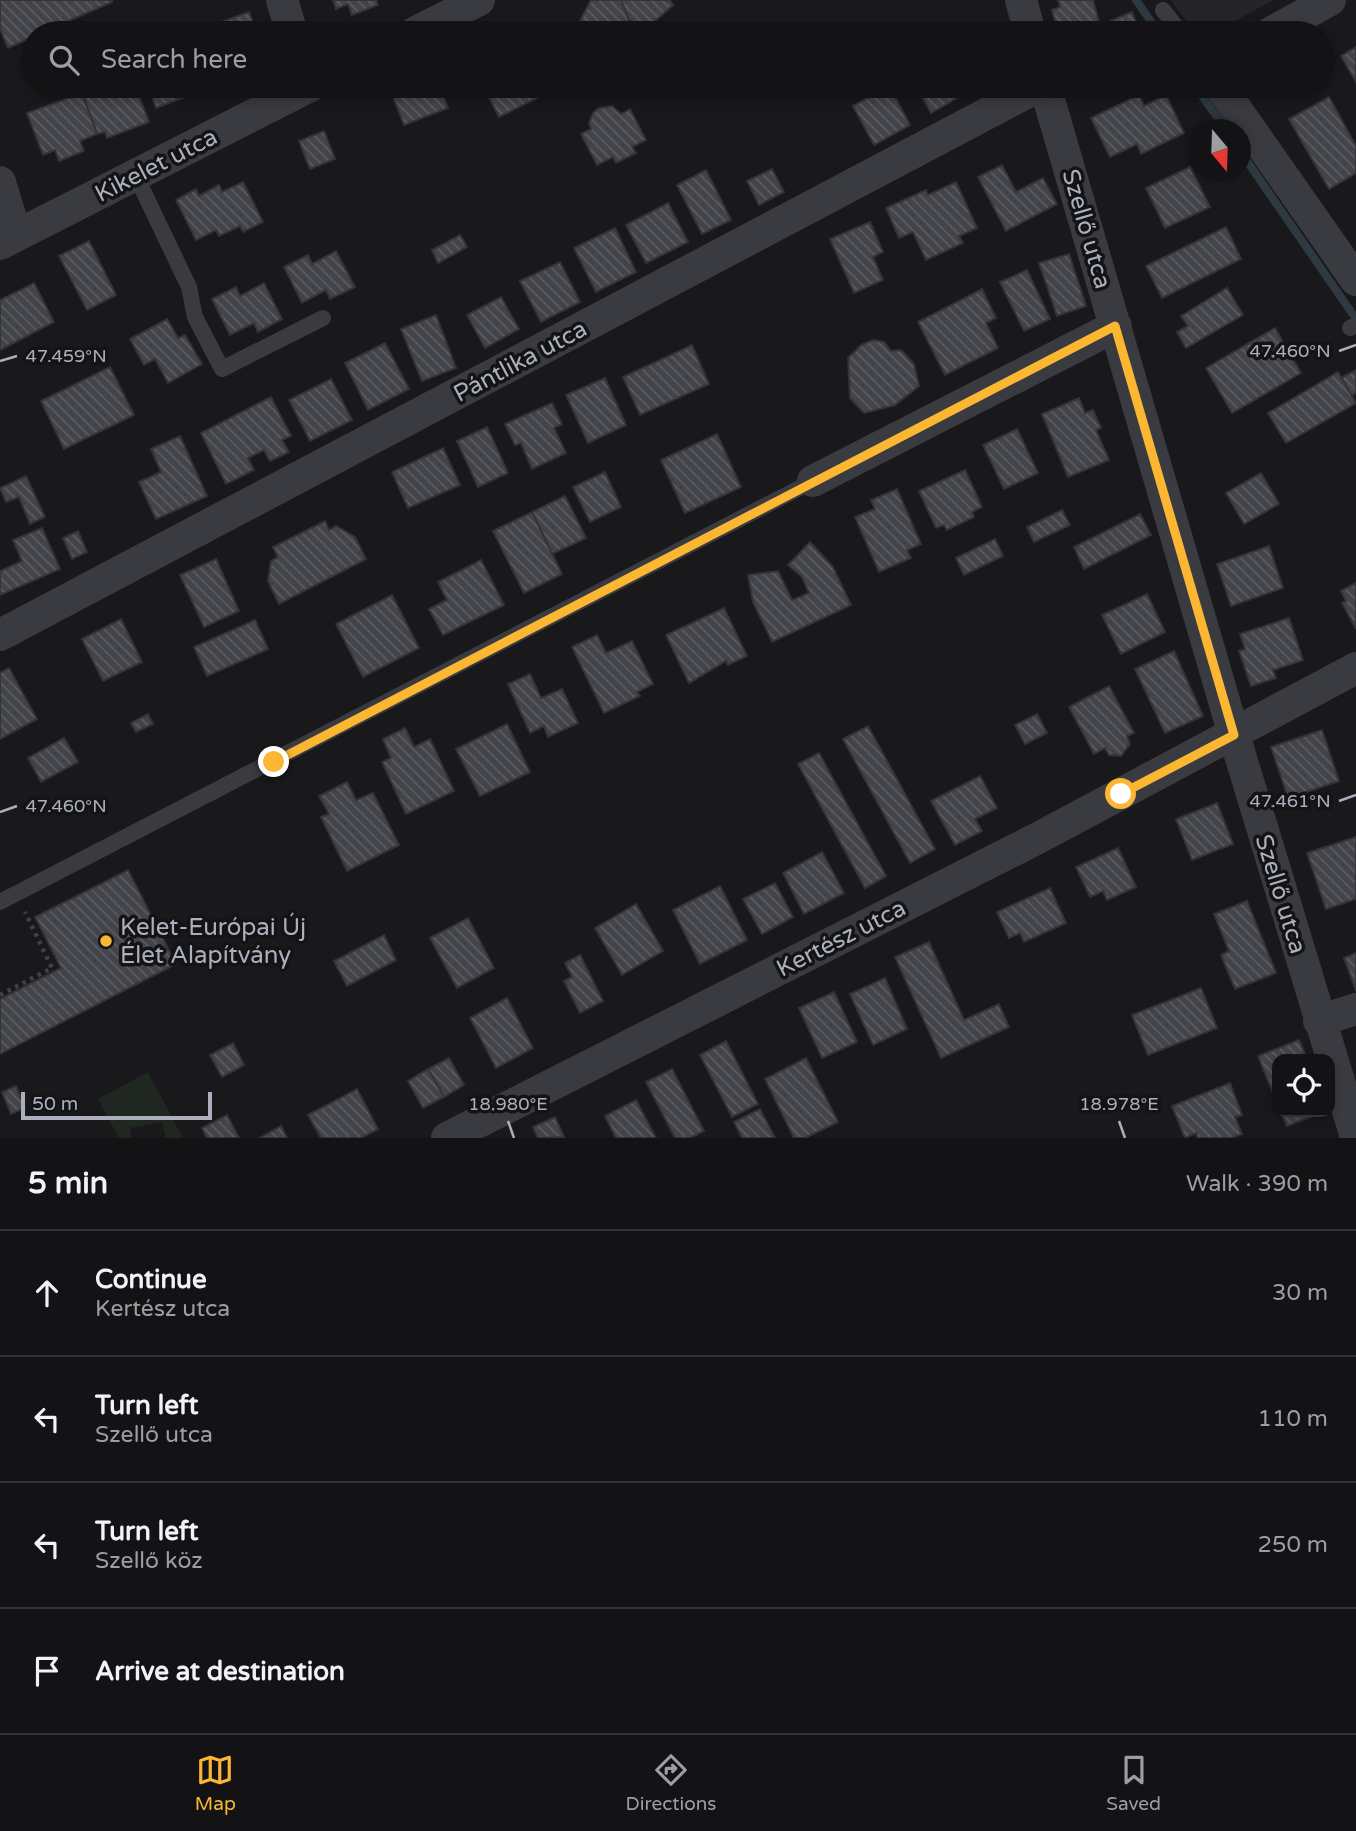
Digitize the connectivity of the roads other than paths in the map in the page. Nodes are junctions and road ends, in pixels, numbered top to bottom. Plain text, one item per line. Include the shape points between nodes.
1 (282, 0) edge
2 (480, 0) edge
3 (1021, 0) edge
4 (1330, 0) edge
5 (1163, 10) dead end
6 (288, 21) edge
7 (438, 21) edge
8 (1027, 21) edge
9 (1172, 21) edge
10 (1292, 21) edge
11 (286, 98) edge
12 (1016, 98) edge
13 (1048, 98) edge
14 (1228, 98) edge
15 (136, 176) junction
16 (0, 182) edge
17 (8, 239) edge
18 (1356, 281) edge
19 (323, 318) dead end
20 (1115, 326) junction
21 (813, 481) joint
22 (0, 635) edge
23 (1356, 668) edge
24 (1234, 735) junction
25 (0, 902) edge
26 (1356, 1009) edge
27 (1319, 1021) junction
28 (1350, 1136) edge
29 (447, 1138) edge

1 - 6 street
2 - 7 street
3 - 8 street
4 - 10 street
5 - 9 lane
11 - 15 street, Kikelet utca
12 - 22 street, Pántlika utca
13 - 20 street, Szellő utca
14 - 18 street
15 - 17 street, Kikelet utca
15 - 19 lane via 222,369
16 - 17 street
20 - 21 street
20 - 24 street, Szellő utca
21 - 25 lane
23 - 24 street, Kertész utca
24 - 27 street, Szellő utca
24 - 29 street, Kertész utca
26 - 27 street
27 - 28 street, Szellő utca

